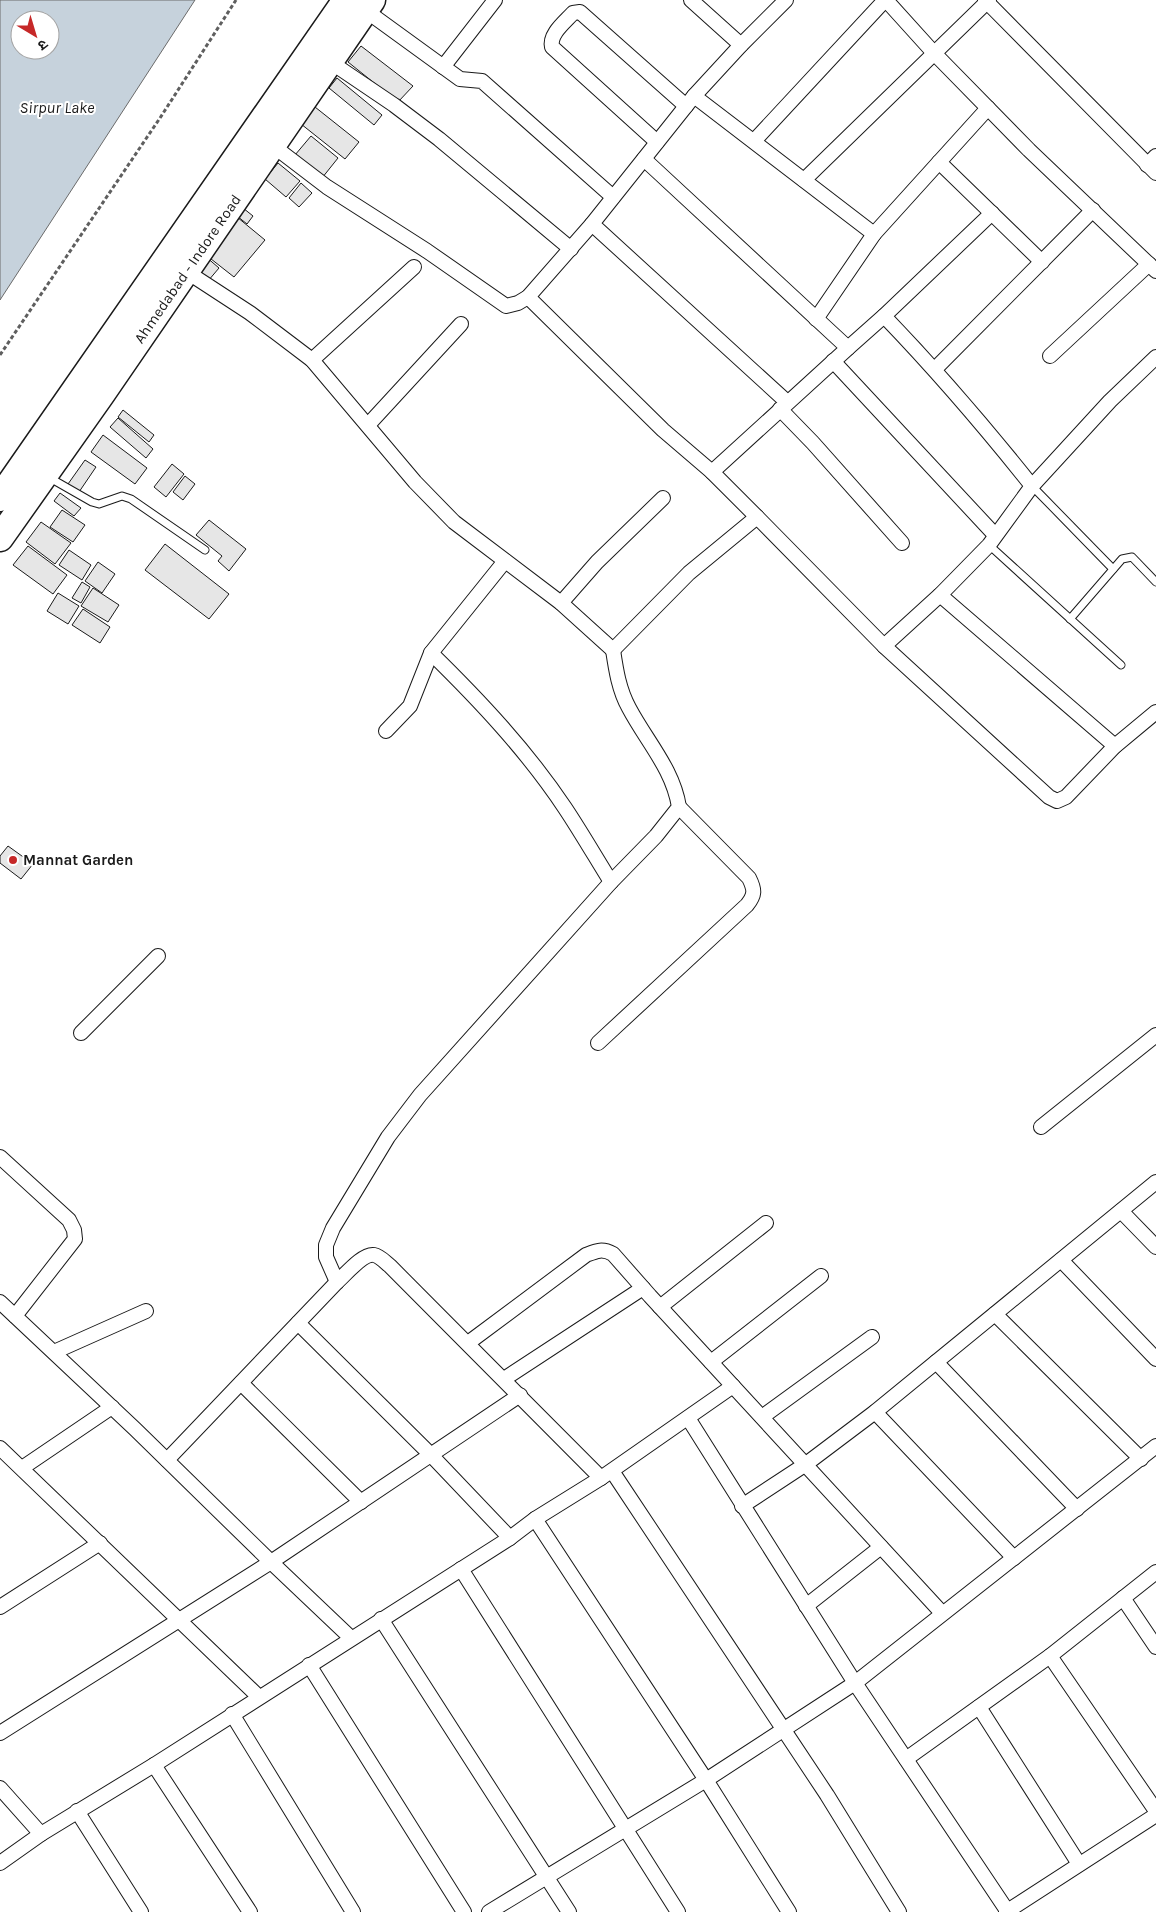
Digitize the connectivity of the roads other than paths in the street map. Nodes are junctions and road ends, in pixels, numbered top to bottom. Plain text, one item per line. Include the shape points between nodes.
1 (495, 0) edge
2 (691, 0) edge
3 (786, 0) edge
4 (886, 0) edge
5 (987, 0) edge
6 (361, 4) edge
7 (741, 45) junction
8 (933, 52) junction
9 (329, 60) junction
10 (443, 67) junction
11 (690, 101) junction
12 (988, 108) junction
13 (754, 141) junction
14 (657, 142) junction
15 (272, 145) junction
16 (644, 159) junction
17 (939, 162) junction
18 (1153, 165) edge
19 (804, 180) junction
20 (613, 197) junction
21 (1094, 210) junction
22 (992, 212) junction
23 (592, 224) junction
24 (874, 234) junction
25 (571, 249) junction
26 (1042, 262) junction
27 (176, 264) junction
28 (414, 267) dead end
29 (1153, 268) edge
30 (528, 297) junction
31 (884, 316) junction
32 (816, 319) junction
33 (461, 324) dead end
34 (848, 348) junction
35 (1050, 356) dead end
36 (1156, 357) edge
37 (312, 360) junction
38 (833, 361) junction
39 (935, 369) junction
40 (784, 406) junction
41 (368, 424) junction
42 (712, 472) junction
43 (44, 475) junction
44 (1032, 486) junction
45 (0, 498) edge
46 (663, 498) dead end
47 (756, 517) junction
48 (0, 538) edge
49 (992, 540) junction
50 (902, 544) dead end
51 (205, 550) dead end
52 (505, 561) junction
53 (1113, 569) junction
54 (1156, 582) edge
55 (940, 595) junction
56 (561, 603) junction
57 (1070, 619) junction
58 (884, 646) junction
59 (613, 650) junction
60 (432, 653) junction
61 (1121, 665) dead end
62 (1156, 712) edge
63 (386, 731) dead end
64 (1115, 746) junction
65 (679, 807) junction
66 (611, 882) junction
67 (158, 956) dead end
68 (81, 1033) dead end
69 (1156, 1035) edge
70 (598, 1043) dead end
71 (1041, 1127) dead end
72 (0, 1157) edge
73 (1156, 1182) edge
74 (1121, 1211) junction
75 (766, 1223) dead end
76 (1156, 1247) edge
77 (1061, 1260) junction
78 (820, 1276) dead end
79 (337, 1282) junction
80 (643, 1288) junction
81 (0, 1302) edge
82 (660, 1307) junction
83 (146, 1310) dead end
84 (995, 1314) junction
85 (15, 1316) junction
86 (298, 1323) junction
87 (872, 1337) dead end
88 (468, 1343) junction
89 (54, 1352) junction
90 (1156, 1359) edge
91 (710, 1362) junction
92 (936, 1362) junction
93 (504, 1379) junction
94 (241, 1383) junction
95 (733, 1386) junction
96 (520, 1395) junction
97 (112, 1407) junction
98 (875, 1412) junction
99 (762, 1417) junction
100 (688, 1418) junction
101 (1156, 1446) edge
102 (0, 1448) edge
103 (431, 1455) junction
104 (1141, 1459) junction
105 (167, 1460) junction
106 (806, 1464) junction
107 (22, 1468) junction
108 (606, 1474) junction
109 (361, 1502) junction
110 (742, 1506) junction
111 (1077, 1509) junction
112 (535, 1519) junction
113 (510, 1538) junction
114 (100, 1543) junction
115 (881, 1547) junction
116 (1014, 1558) junction
117 (271, 1562) junction
118 (461, 1568) junction
119 (1156, 1572) edge
120 (1123, 1598) junction
121 (806, 1606) junction
122 (0, 1607) edge
123 (942, 1613) junction
124 (382, 1619) junction
125 (180, 1620) junction
126 (351, 1638) junction
127 (1156, 1647) edge
128 (1050, 1656) junction
129 (309, 1665) junction
130 (855, 1683) junction
131 (259, 1696) junction
132 (979, 1707) junction
133 (232, 1714) junction
134 (784, 1730) junction
135 (0, 1733) edge
136 (906, 1759) junction
137 (154, 1765) junction
138 (706, 1780) junction
139 (0, 1788) edge
140 (77, 1811) junction
141 (1156, 1813) edge
142 (626, 1829) junction
143 (41, 1834) junction
144 (0, 1863) edge
145 (1079, 1864) junction
146 (546, 1878) junction
147 (141, 1912) edge
148 (250, 1912) edge
149 (353, 1912) edge
150 (464, 1912) edge
151 (489, 1912) edge
152 (568, 1912) edge
153 (678, 1912) edge
154 (789, 1912) edge
155 (899, 1912) edge
156 (1007, 1912) edge

1 - 10 street
2 - 7 street
3 - 7 street
4 - 8 street
4 - 13 street
5 - 8 street
5 - 18 street
6 - 9 highway, Ahmedabad - Indore Road
6 - 10 street
6 - 27 highway, Ahmedabad - Indore Road
7 - 11 street
8 - 12 street
8 - 19 street
9 - 15 highway, Ahmedabad - Indore Road
9 - 25 street via 439,139
10 - 20 street via 460,79 482,81
11 - 13 street
11 - 14 street
11 - 14 street via 580,12 573,13 553,36 552,47
12 - 17 street
12 - 21 street
13 - 19 street
14 - 16 street
15 - 27 highway, Ahmedabad - Indore Road
15 - 30 street via 327,187 506,306
16 - 20 street
16 - 32 street
17 - 22 street
17 - 24 street
19 - 24 street
20 - 23 street
21 - 26 street
21 - 29 street
22 - 26 street
22 - 31 street
23 - 25 street
23 - 40 street
24 - 32 street
25 - 30 street
26 - 39 street
27 - 37 street via 250,313
27 - 43 highway, Ahmedabad - Indore Road
27 - 45 highway, Ahmedabad - Indore Road
28 - 37 street
29 - 35 street
30 - 42 street via 663,430
31 - 34 street
31 - 39 street
32 - 34 street
33 - 41 street
34 - 38 street
36 - 44 street via 1110,401
37 - 41 street
38 - 40 street
38 - 49 street
39 - 44 street
40 - 42 street
40 - 50 street
41 - 52 street via 415,482 454,522
42 - 47 street
43 - 48 highway, Ahmedabad - Indore Road
43 - 51 lane via 99,504 122,496 131,499
44 - 49 street
44 - 53 lane
46 - 56 street via 596,562
47 - 58 street
47 - 59 street via 689,573
49 - 55 street
49 - 57 lane
52 - 56 street
52 - 60 street
53 - 54 lane via 1122,559 1132,557
53 - 57 lane
55 - 58 street
55 - 64 street
56 - 59 street
57 - 61 lane
58 - 64 street via 1057,801 1066,797
59 - 65 street via 618,681 625,699 669,774
60 - 63 street via 410,706
60 - 66 street via 520,747 565,807
62 - 64 street
65 - 66 street
65 - 70 street via 749,878 754,896
66 - 79 street via 420,1095 388,1137 332,1228 326,1245 326,1257
67 - 68 street
69 - 71 street
72 - 85 street via 69,1220 75,1239
73 - 74 street
74 - 76 street
74 - 77 street
75 - 82 street
77 - 84 street
77 - 90 street
78 - 91 street
79 - 86 street
79 - 88 street via 365,1256 373,1254 380,1257
80 - 82 street
80 - 88 street via 612,1254 606,1250 597,1251
80 - 93 street
81 - 85 street
82 - 91 street
83 - 89 street
84 - 92 street
84 - 104 street
85 - 89 street
86 - 94 street
86 - 103 street
87 - 99 street
88 - 93 street
89 - 97 street
91 - 95 street
92 - 98 street
92 - 111 street
93 - 96 street
94 - 105 street
94 - 109 street
95 - 99 street
95 - 100 street
96 - 103 street
96 - 108 street
97 - 105 street
97 - 107 street
98 - 106 street
98 - 116 street
99 - 106 street
100 - 108 street
100 - 110 street
101 - 104 street
102 - 107 street
103 - 109 street
103 - 113 street
104 - 111 street
105 - 117 street
106 - 110 street
106 - 115 street
107 - 114 street
108 - 112 street
108 - 134 street
109 - 117 street
110 - 121 street
111 - 116 street
112 - 113 street
112 - 138 street
113 - 118 street
114 - 122 street
114 - 125 street
115 - 121 street
115 - 123 street
116 - 123 street
117 - 125 street
117 - 126 street
118 - 124 street
118 - 142 street
119 - 120 street
120 - 127 street
120 - 128 street
121 - 130 street
123 - 130 street
124 - 126 street
124 - 146 street
125 - 131 street
125 - 135 street
126 - 129 street
128 - 132 street
128 - 141 street
129 - 131 street
129 - 150 street
130 - 134 street
130 - 136 street
131 - 133 street
132 - 136 street
132 - 145 street
133 - 137 street
133 - 149 street
134 - 138 street
134 - 155 street
136 - 156 street
137 - 140 street
137 - 148 street
138 - 142 street
138 - 154 street
139 - 143 street
140 - 143 street
140 - 147 street
141 - 145 street
142 - 146 street
142 - 153 street
143 - 144 street
145 - 156 street
146 - 151 street
146 - 152 street

